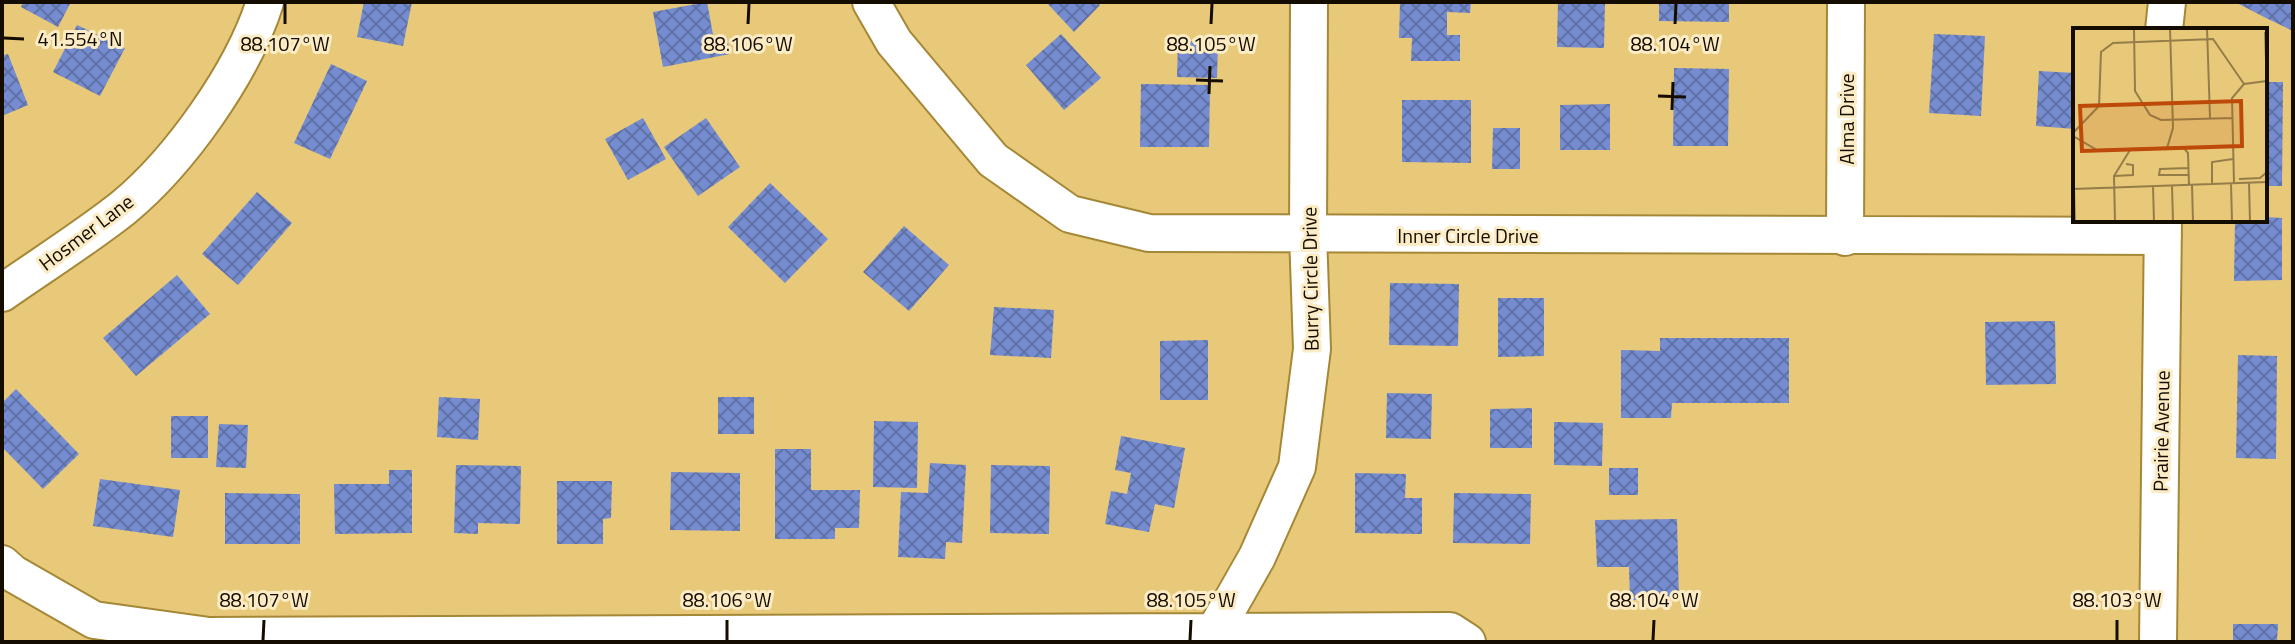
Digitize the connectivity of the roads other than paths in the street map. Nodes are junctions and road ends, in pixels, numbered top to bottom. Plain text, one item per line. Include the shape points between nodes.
1 (265, 2) edge
2 (871, 2) edge
3 (1309, 2) edge
4 (1846, 2) edge
5 (2167, 2) edge
6 (2164, 28) edge
7 (2163, 228) edge
8 (1308, 234) junction
9 (1845, 237) junction
10 (2, 293) edge
11 (2, 564) edge
12 (1215, 631) junction
13 (691, 639) edge
14 (1467, 642) edge
15 (2158, 642) edge

1 - 10 street, Hosmer Lane via 219,92 160,171 123,207
2 - 8 street, Inner Circle Drive via 894,42 993,160 1070,214 1149,233
3 - 8 street, Burry Circle Drive
4 - 9 street, Alma Drive
5 - 6 street
7 - 9 street, Inner Circle Drive
7 - 15 street, Prairie Avenue
8 - 9 street, Inner Circle Drive
8 - 12 street, Burry Circle Drive via 1312,349 1297,467 1257,557
11 - 13 street via 94,620 209,636
12 - 13 street
12 - 14 street via 1450,631

